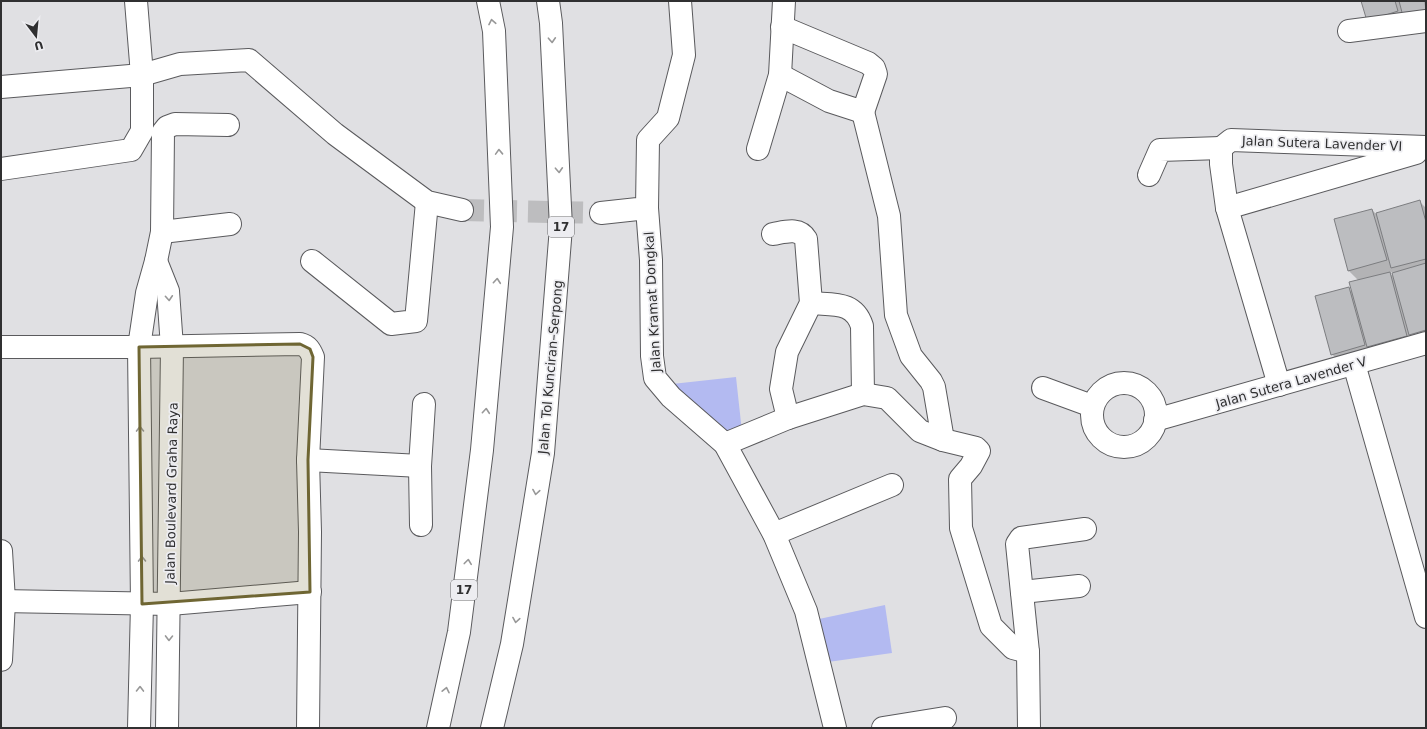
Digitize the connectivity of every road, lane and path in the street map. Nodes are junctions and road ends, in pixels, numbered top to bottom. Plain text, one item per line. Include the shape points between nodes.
1 (136, 1) edge
2 (488, 1) edge
3 (548, 1) edge
4 (680, 1) edge
5 (784, 1) edge
6 (1426, 21) edge
7 (782, 27) junction
8 (1349, 31) dead end
9 (780, 75) junction
10 (142, 76) junction
11 (1, 87) edge
12 (862, 112) junction
13 (228, 125) dead end
14 (1220, 148) junction
15 (1426, 148) edge
16 (758, 149) dead end
17 (1, 169) edge
18 (1149, 175) dead end
19 (427, 202) junction
20 (647, 208) junction
21 (1227, 208) junction
22 (462, 210) tunnel mouth
23 (601, 213) tunnel mouth
24 (230, 224) dead end
25 (162, 232) junction
26 (773, 234) dead end
27 (156, 261) junction
28 (312, 261) dead end
29 (811, 303) junction
30 (1426, 343) edge
31 (1, 347) edge
32 (139, 347) junction
33 (172, 347) junction
34 (1354, 364) junction
35 (1279, 385) junction
36 (1043, 388) dead end
37 (863, 394) junction
38 (424, 404) dead end
39 (1092, 406) junction
40 (788, 418) junction
41 (1155, 420) junction
42 (943, 440) junction
43 (724, 444) junction
44 (308, 460) junction
45 (420, 466) junction
46 (892, 485) dead end
47 (421, 525) dead end
48 (1085, 529) dead end
49 (774, 534) junction
50 (1, 551) edge
51 (1079, 586) dead end
52 (310, 592) junction
53 (1022, 592) junction
54 (2, 601) edge
55 (142, 604) junction
56 (170, 604) junction
57 (1426, 616) edge
58 (1028, 652) junction
59 (1, 660) edge
60 (945, 718) dead end
61 (139, 728) edge
62 (167, 728) edge
63 (308, 728) edge
64 (438, 728) edge
65 (492, 728) edge
66 (835, 728) edge
67 (883, 728) edge
68 (1028, 728) edge

1 - 10 main road
64 -> 2 main road, 17 via 459,632 482,450 502,227 494,31
3 -> 65 main road, Jalan Tol Kunciran–Serpong / 17 via 561,227 543,453 512,644
4 - 20 main road, Jalan Kramat Dongkal via 684,55 668,118 648,140
5 - 7 main road
6 - 8 main road
7 - 9 main road
7 - 12 main road via 874,68 876,74
9 - 12 main road via 829,101
9 - 16 main road
10 - 11 main road
10 - 17 main road via 142,131 131,150
10 - 19 main road via 180,64 249,60 335,134
12 - 42 main road via 888,216 896,315 911,356 934,387
13 - 25 main road via 175,124 163,132
14 - 15 main road, Jalan Sutera Lavender VI via 1231,140
14 - 18 main road via 1160,150
14 - 21 main road
15 - 21 main road, Jalan Sutera Lavender VI
19 - 22 main road
19 - 28 main road via 416,321 391,324
20 - 23 main road
20 - 43 main road, Jalan Kramat Dongkal via 655,378
21 - 35 main road
24 - 25 main road
25 - 27 main road
26 - 29 main road via 798,231 804,236
27 - 32 main road via 147,293
27 -> 33 main road, Jalan Boulevard Graha Raya via 168,291
29 - 37 main road via 850,307 858,315 862,326
29 - 40 main road via 787,352 781,389
30 - 34 main road, Jalan Sutera Lavender V
31 - 32 main road
32 - 33 main road
55 -> 32 main road
33 - 44 main road via 306,346 313,356
33 - 56 main road, Jalan Boulevard Graha Raya
34 - 35 main road, Jalan Sutera Lavender V
34 - 57 main road
35 - 41 main road, Jalan Sutera Lavender V
36 - 39 main road
37 - 40 main road
37 - 42 main road via 887,398 920,431
38 - 45 main road
39 - 41 main road via 1098,395 1107,387 1118,383 1131,383 1142,388 1151,397 1156,408
39 - 41 main road via 1091,419 1096,431 1104,441 1116,446 1129,446 1141,442 1150,433
40 - 43 main road
42 - 58 main road via 971,446 979,451 960,479 961,528 991,626 1013,648
43 - 49 main road, Jalan Kramat Dongkal
44 - 45 main road
44 - 52 main road
45 - 47 main road
46 - 49 main road
48 - 53 main road via 1021,538 1017,544
49 - 66 main road, Jalan Kramat Dongkal via 806,611
50 - 54 main road
51 - 53 main road
52 - 56 main road
52 - 63 main road
53 - 58 main road
54 - 55 main road
54 - 59 main road
55 - 56 main road
61 -> 55 main road
56 -> 62 main road, Jalan Boulevard Graha Raya
58 - 68 main road
60 - 67 main road

